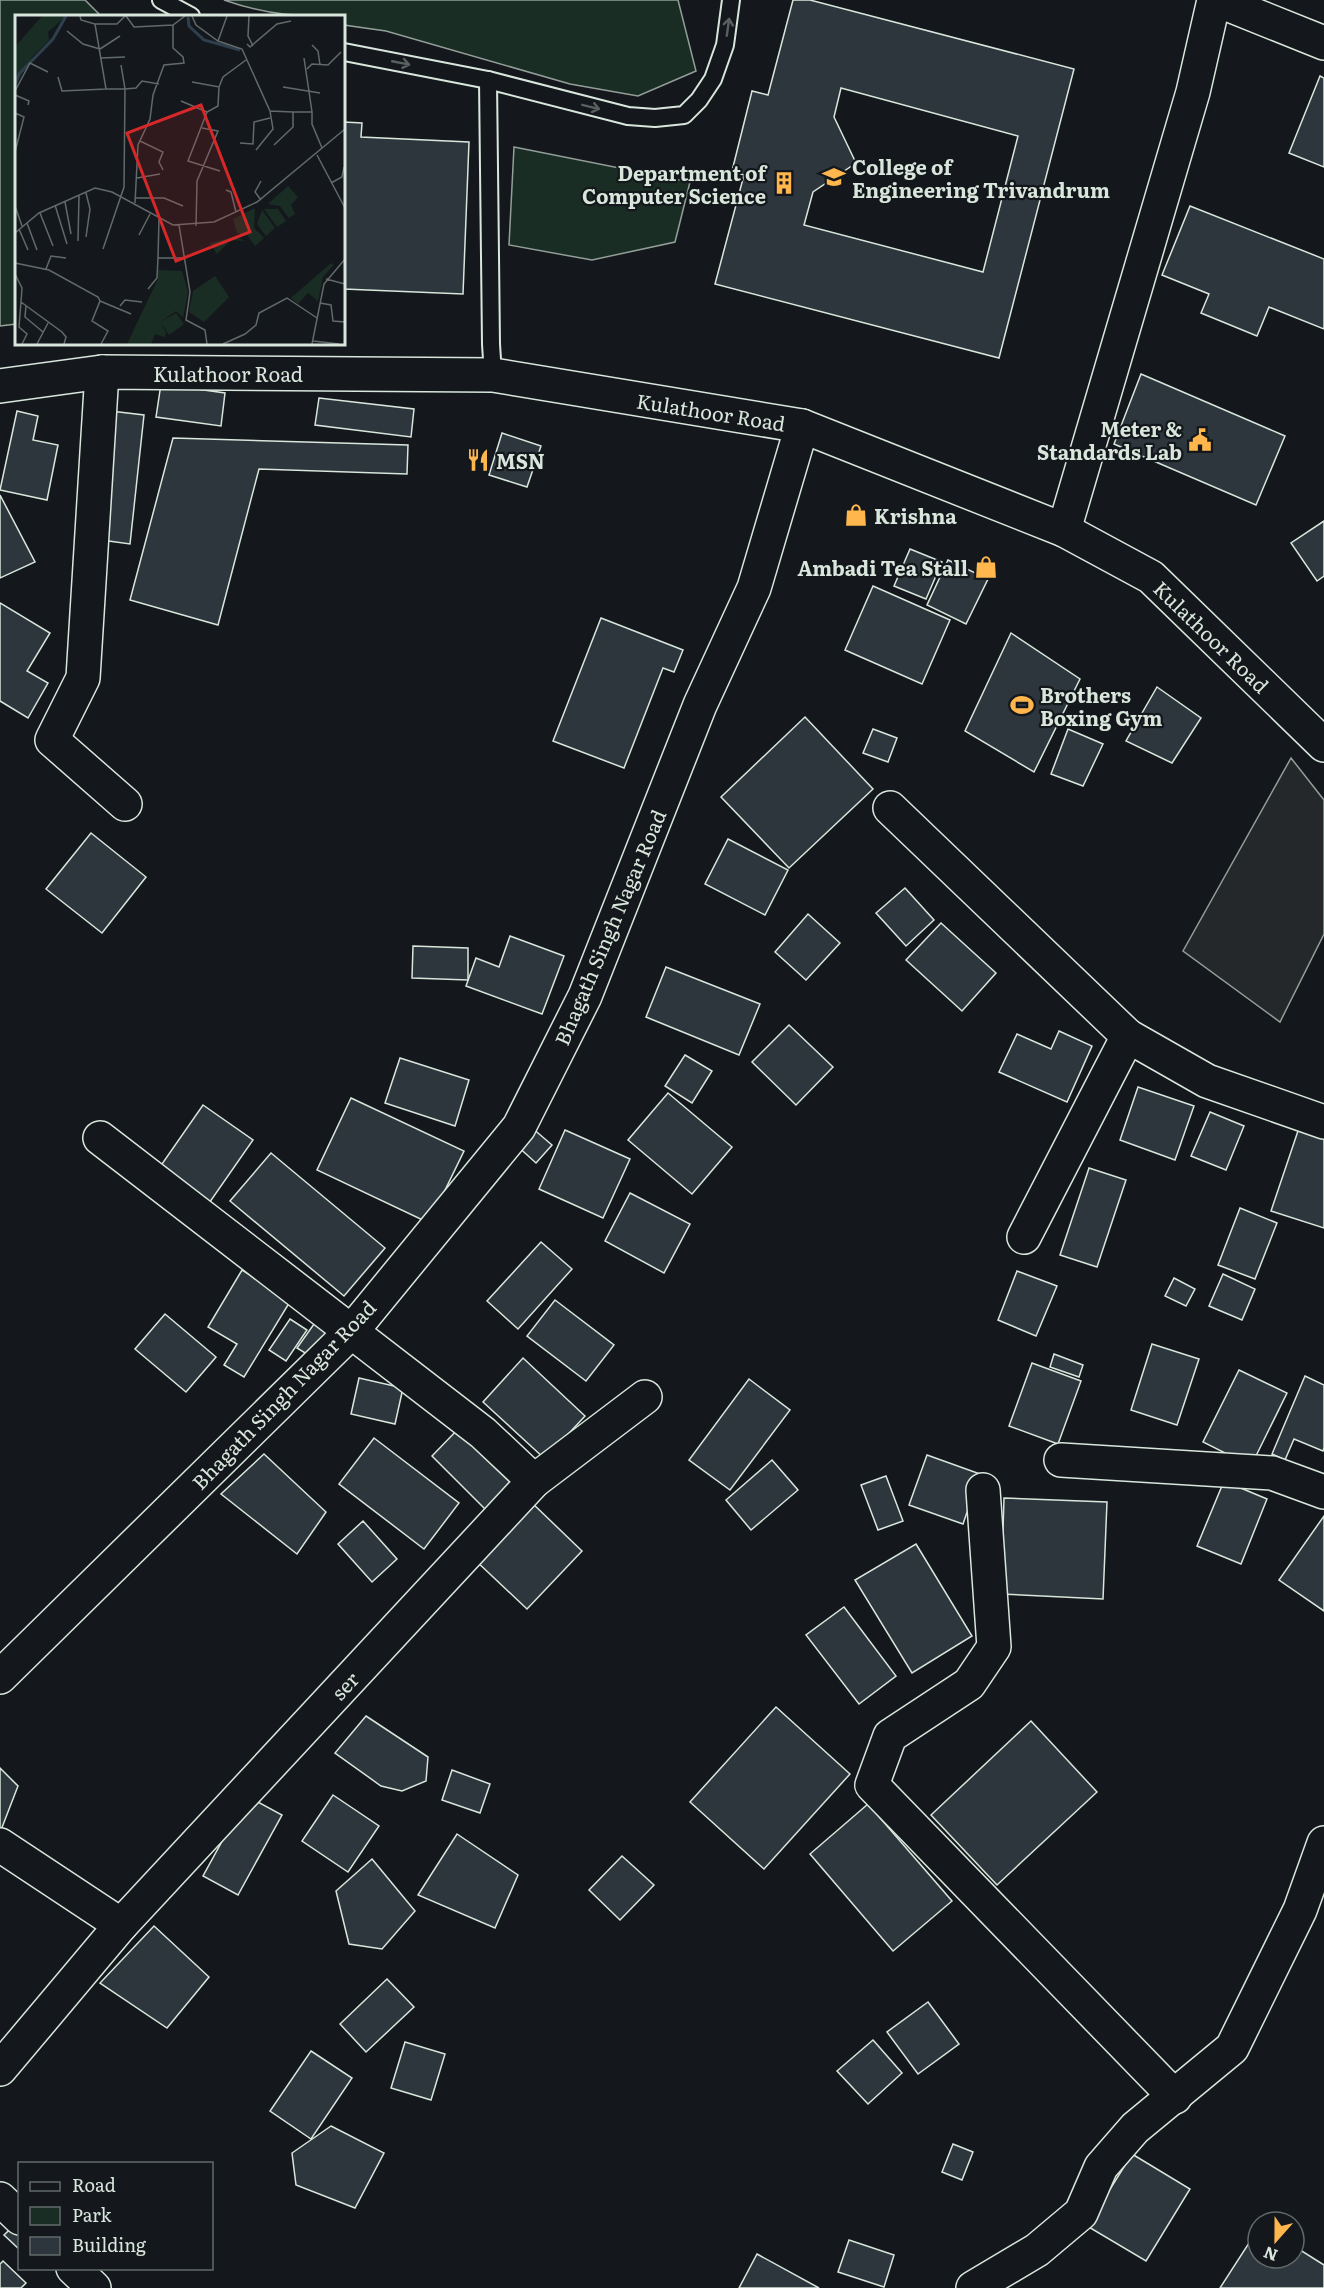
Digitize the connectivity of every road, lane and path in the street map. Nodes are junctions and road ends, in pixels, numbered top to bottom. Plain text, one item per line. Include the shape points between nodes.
1 (161, 0) edge
2 (731, 0) edge
3 (1215, 0) edge
4 (188, 15) edge
5 (1324, 43) edge
6 (345, 52) edge
7 (488, 80) junction
8 (102, 372) junction
9 (493, 375) junction
10 (0, 386) edge
11 (802, 426) junction
12 (1064, 530) junction
13 (1324, 746) edge
14 (125, 804) dead end
15 (890, 808) dead end
16 (1128, 1036) junction
17 (1324, 1122) edge
18 (100, 1138) dead end
19 (1024, 1237) dead end
20 (351, 1332) junction
21 (645, 1397) dead end
22 (1060, 1460) dead end
23 (534, 1481) junction
24 (983, 1490) dead end
25 (1324, 1492) edge
26 (0, 1677) edge
27 (1324, 1843) edge
28 (0, 1845) edge
29 (121, 1925) junction
30 (0, 2069) edge
31 (1175, 2097) junction
32 (0, 2199) edge
33 (18, 2216) edge
34 (75, 2270) edge
35 (94, 2288) edge
36 (973, 2288) edge

1 - 4 lane
7 -> 2 lane via 628,116 684,115 713,79 725,45
3 - 5 street
3 - 12 street via 1193,92
6 -> 7 lane
7 - 9 lane
8 - 9 street, Kulathoor Road
8 - 10 street, Kulathoor Road
8 - 14 street via 83,678 52,740
9 - 11 street, Kulathoor Road
11 - 12 street, Kulathoor Road
11 - 20 street, Bhagath Singh Nagar Road via 754,588 699,705 585,996 519,1127
12 - 13 street, Kulathoor Road via 1151,577
15 - 16 street
16 - 17 street via 1207,1081
16 - 19 street
18 - 20 street
20 - 23 street via 483,1433
20 - 26 street, Bhagath Singh Nagar Road
21 - 23 street, ser
22 - 25 street via 1272,1473
23 - 29 street, ser
24 - 31 street via 994,1647 969,1684 890,1736 872,1785
27 - 31 street via 1300,1910 1232,2048
28 - 29 street
29 - 30 street, ser
31 - 36 street via 1135,2128 1101,2167 1081,2213 1037,2250
32 - 33 street
34 - 35 street

